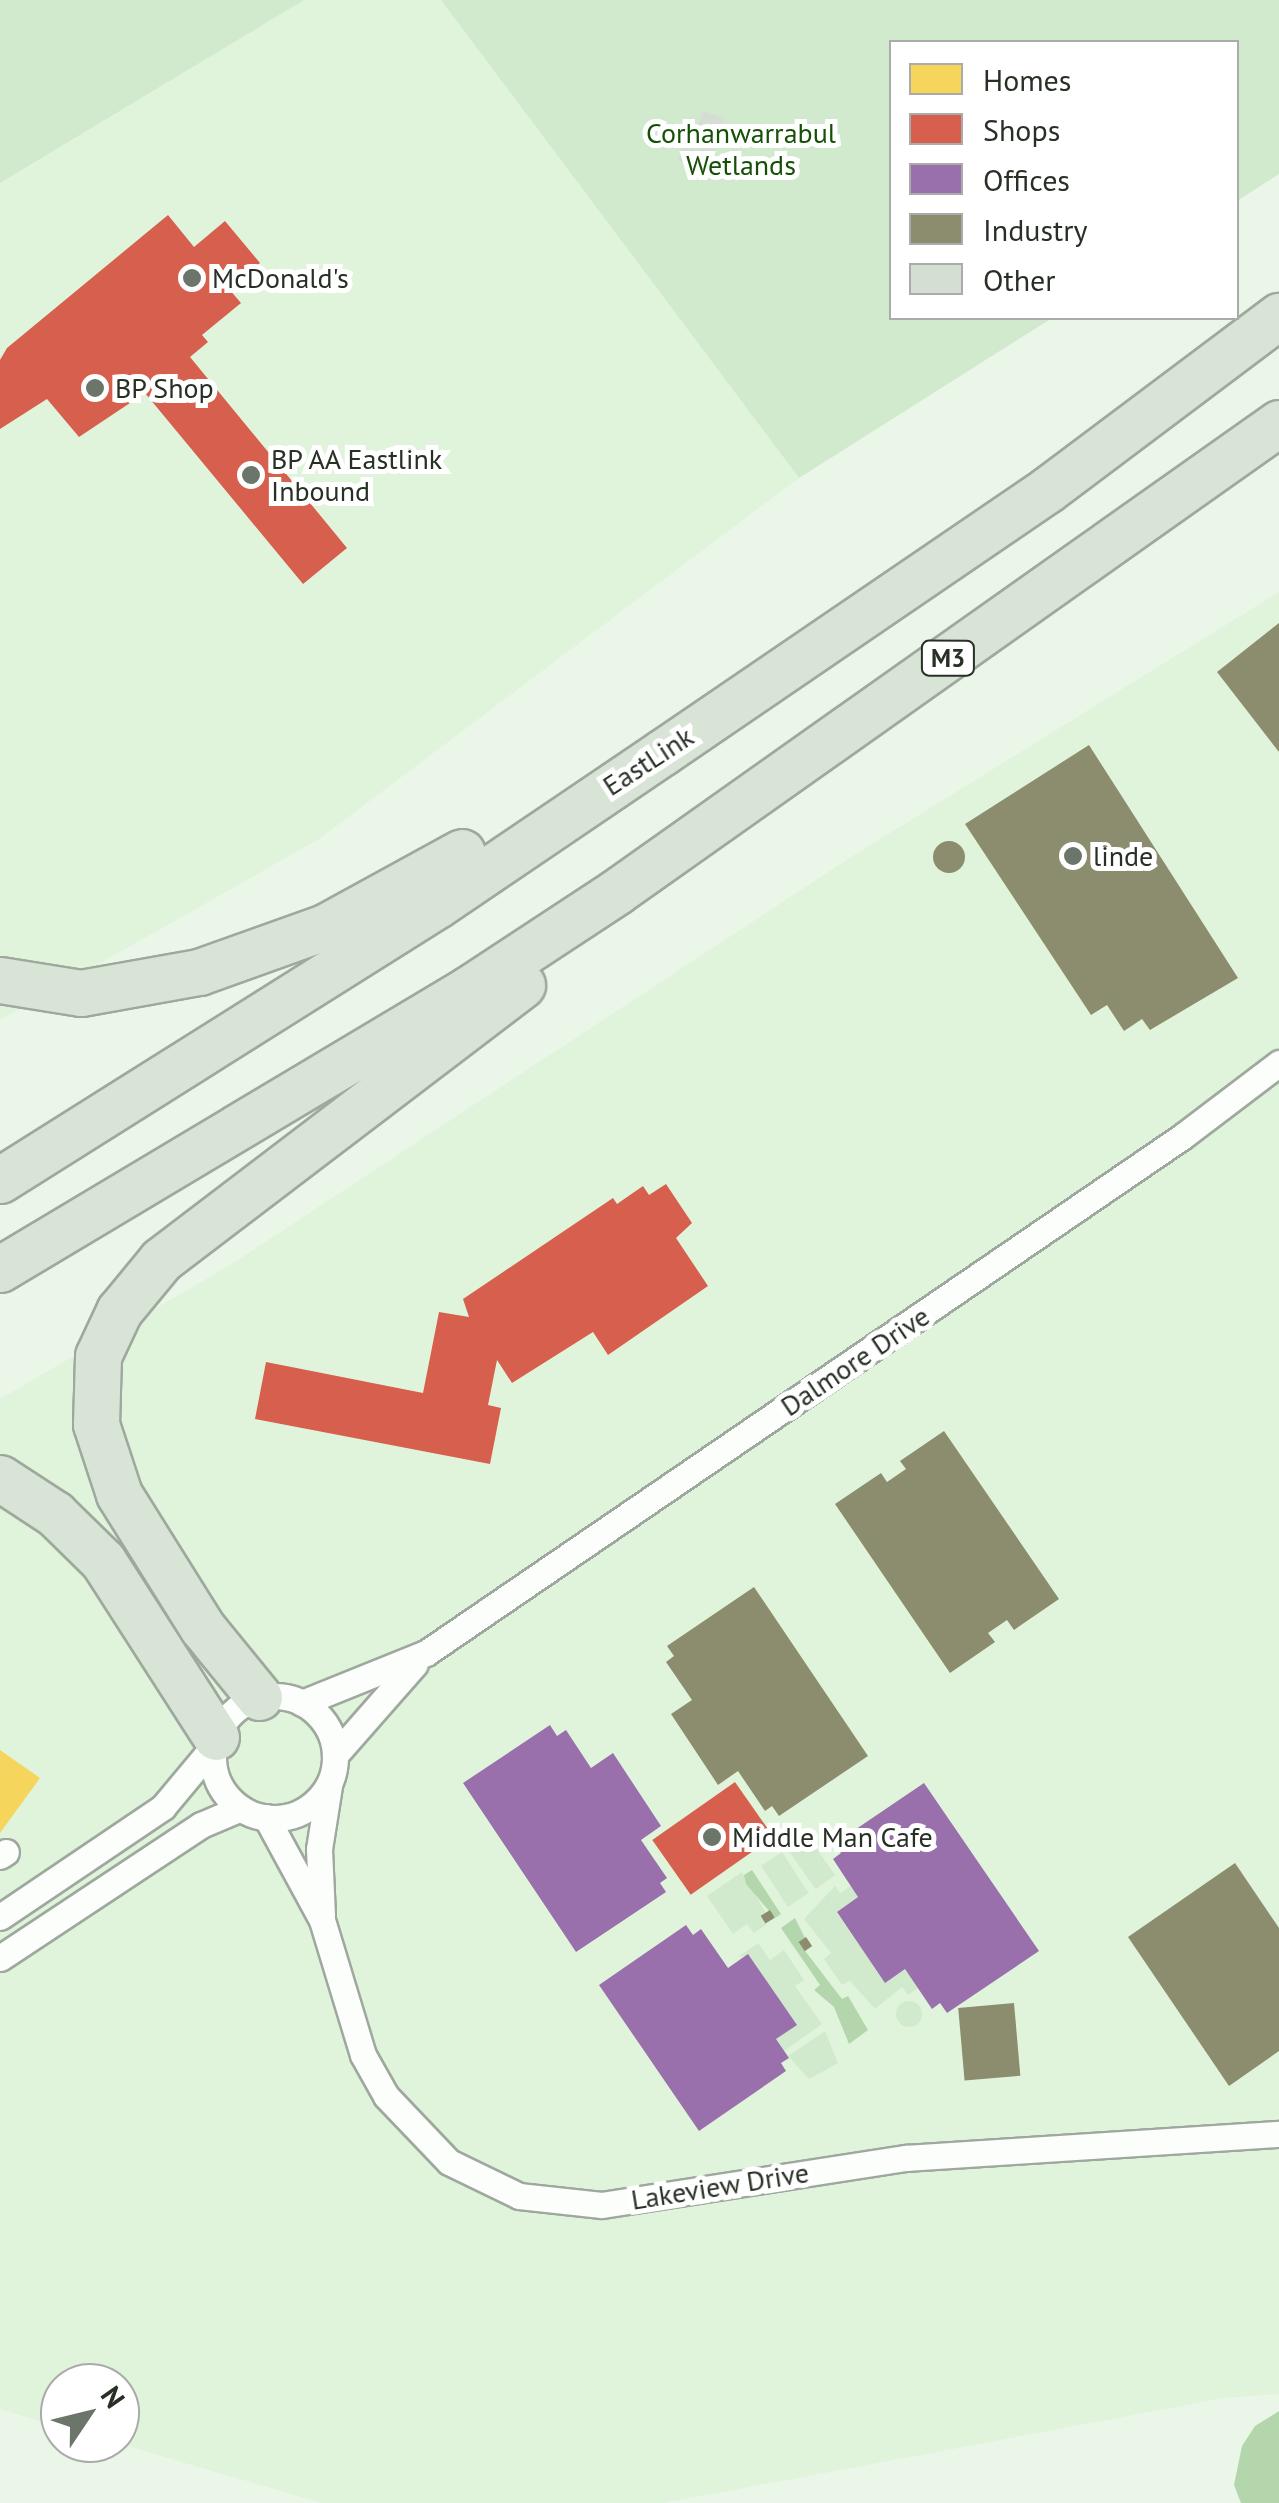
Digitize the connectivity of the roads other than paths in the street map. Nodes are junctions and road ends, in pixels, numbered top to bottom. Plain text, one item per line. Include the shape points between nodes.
1 (1279, 316) edge
2 (1279, 422) edge
3 (663, 752) junction
4 (616, 892) junction
5 (0, 980) edge
6 (1279, 1063) edge
7 (0, 1180) edge
8 (0, 1268) edge
9 (0, 1478) edge
10 (426, 1653) junction
11 (281, 1700) junction
12 (214, 1742) junction
13 (333, 1766) junction
14 (241, 1808) junction
15 (266, 1817) junction
16 (0, 1917) edge
17 (322, 1920) junction
18 (0, 1958) edge
19 (1279, 2134) edge

1 - 3 highway, EastLink via 1047,490
2 - 4 highway, M3
3 - 5 highway via 595,769 417,880 249,956 118,990 51,992
3 - 7 highway, EastLink via 437,905
4 - 8 highway, M3 via 467,990
4 - 11 highway via 524,984 170,1252 136,1286 108,1332 95,1397 107,1468 202,1627
6 - 10 street, Dalmore Drive via 1136,1169
9 - 12 highway via 56,1514 103,1561
10 - 11 street, Dalmore Drive
10 - 13 street, Dalmore Drive
11 - 12 street via 232,1712
11 - 13 street via 326,1724
12 - 14 street via 218,1781
12 - 16 street via 163,1807
13 - 15 street via 312,1804
13 - 17 street, Lakeview Drive via 319,1850
14 - 15 street
14 - 18 street via 201,1824
15 - 17 street, Lakeview Drive
17 - 19 street, Lakeview Drive via 363,2056 400,2116 465,2172 538,2201 621,2203 920,2157

